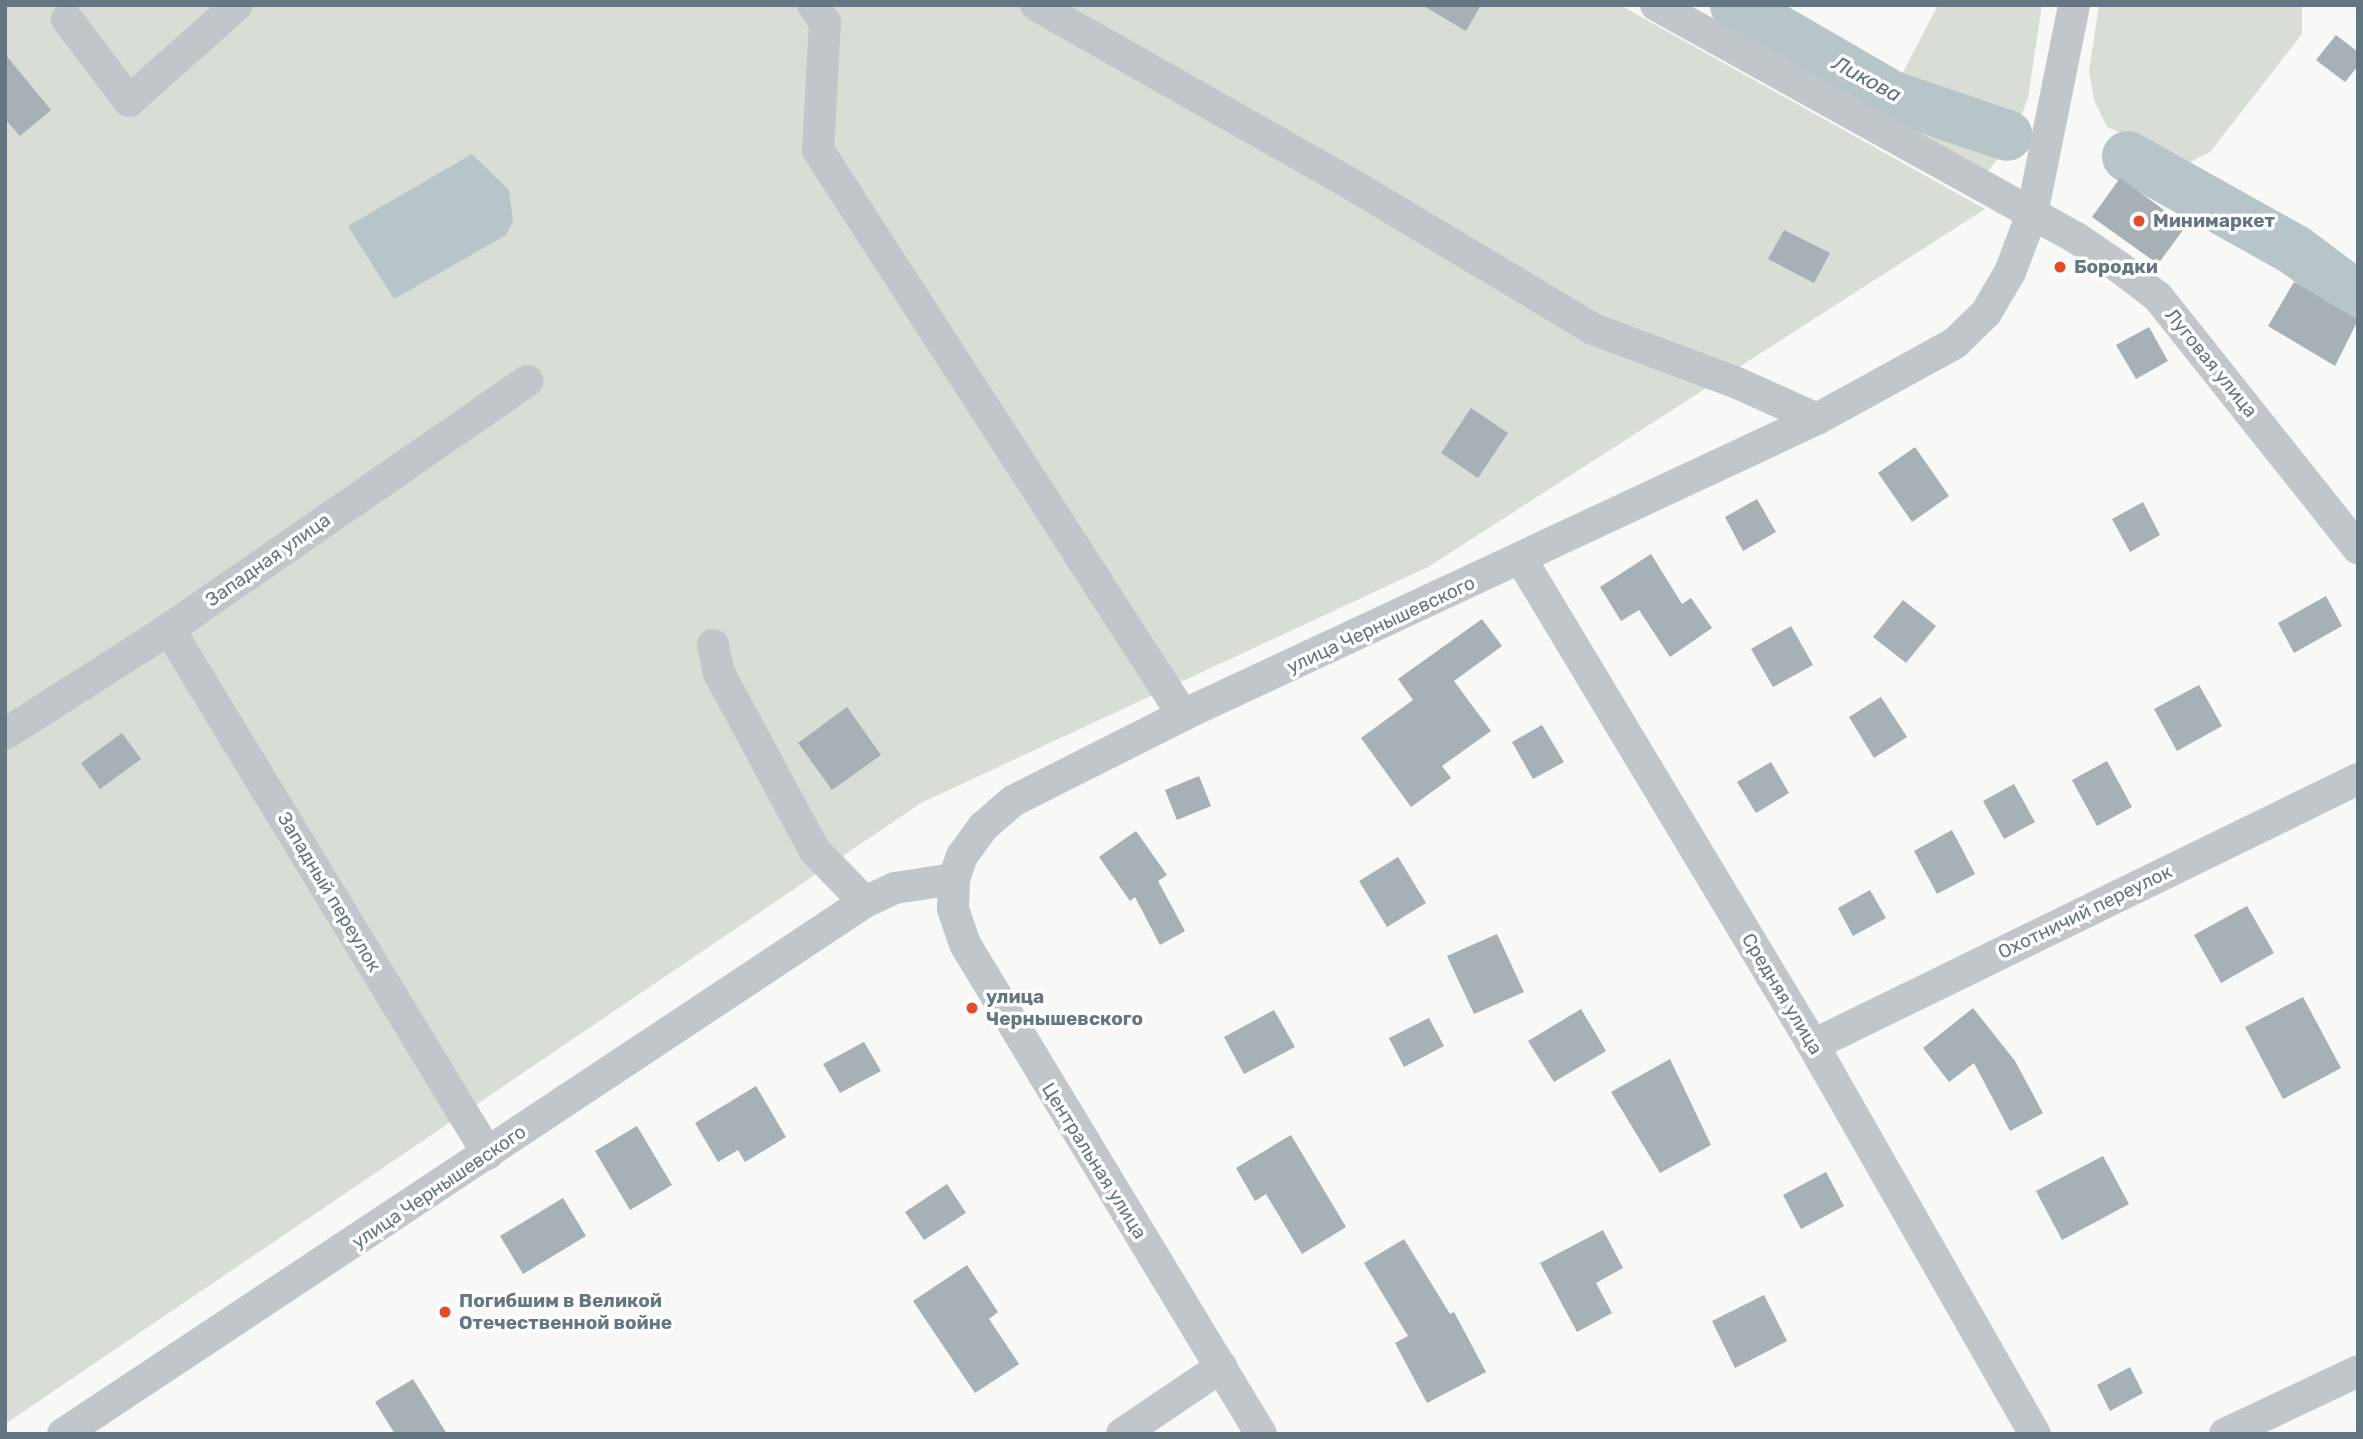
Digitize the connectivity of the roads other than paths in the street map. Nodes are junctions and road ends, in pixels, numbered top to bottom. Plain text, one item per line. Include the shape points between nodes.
1 (237, 5) edge
2 (813, 5) edge
3 (1036, 5) edge
4 (1656, 5) edge
5 (2074, 5) edge
6 (68, 19) dead end
7 (2032, 214) junction
8 (527, 381) dead end
9 (1817, 419) junction
10 (2358, 548) edge
11 (1521, 559) junction
12 (169, 629) junction
13 (713, 645) dead end
14 (1183, 715) junction
15 (5, 734) edge
16 (2358, 779) edge
17 (954, 879) junction
18 (865, 902) junction
19 (1813, 1045) junction
20 (488, 1154) junction
21 (1222, 1367) junction
22 (2358, 1371) edge
23 (63, 1434) edge
24 (1122, 1434) edge
25 (1261, 1434) edge
26 (2035, 1434) edge
27 (2225, 1434) edge

1 - 6 street via 129,101
2 - 14 street via 825,22 818,150
3 - 9 street via 1594,329 1735,382
4 - 7 street, Луговая улица
5 - 7 street, улица Чернышевского
7 - 9 street, улица Чернышевского via 2010,272 1986,313 1955,343
7 - 10 street, Луговая улица via 2119,267 2158,297
8 - 12 street, Западная улица
9 - 11 street, улица Чернышевского
11 - 14 street, улица Чернышевского
11 - 19 street, Средняя улица
12 - 15 street, Западная улица
12 - 20 street, Западный переулок
13 - 18 street via 719,673 815,851
14 - 17 street, улица Чернышевского via 1013,801 984,827 962,856
16 - 19 street, Охотничий переулок
17 - 18 street, улица Чернышевского via 895,888
17 - 21 street, Центральная улица via 956,921 999,1008
18 - 20 street, улица Чернышевского
19 - 26 street, Средняя улица
20 - 23 street, улица Чернышевского
21 - 24 street
21 - 25 street, Центральная улица
22 - 27 street

